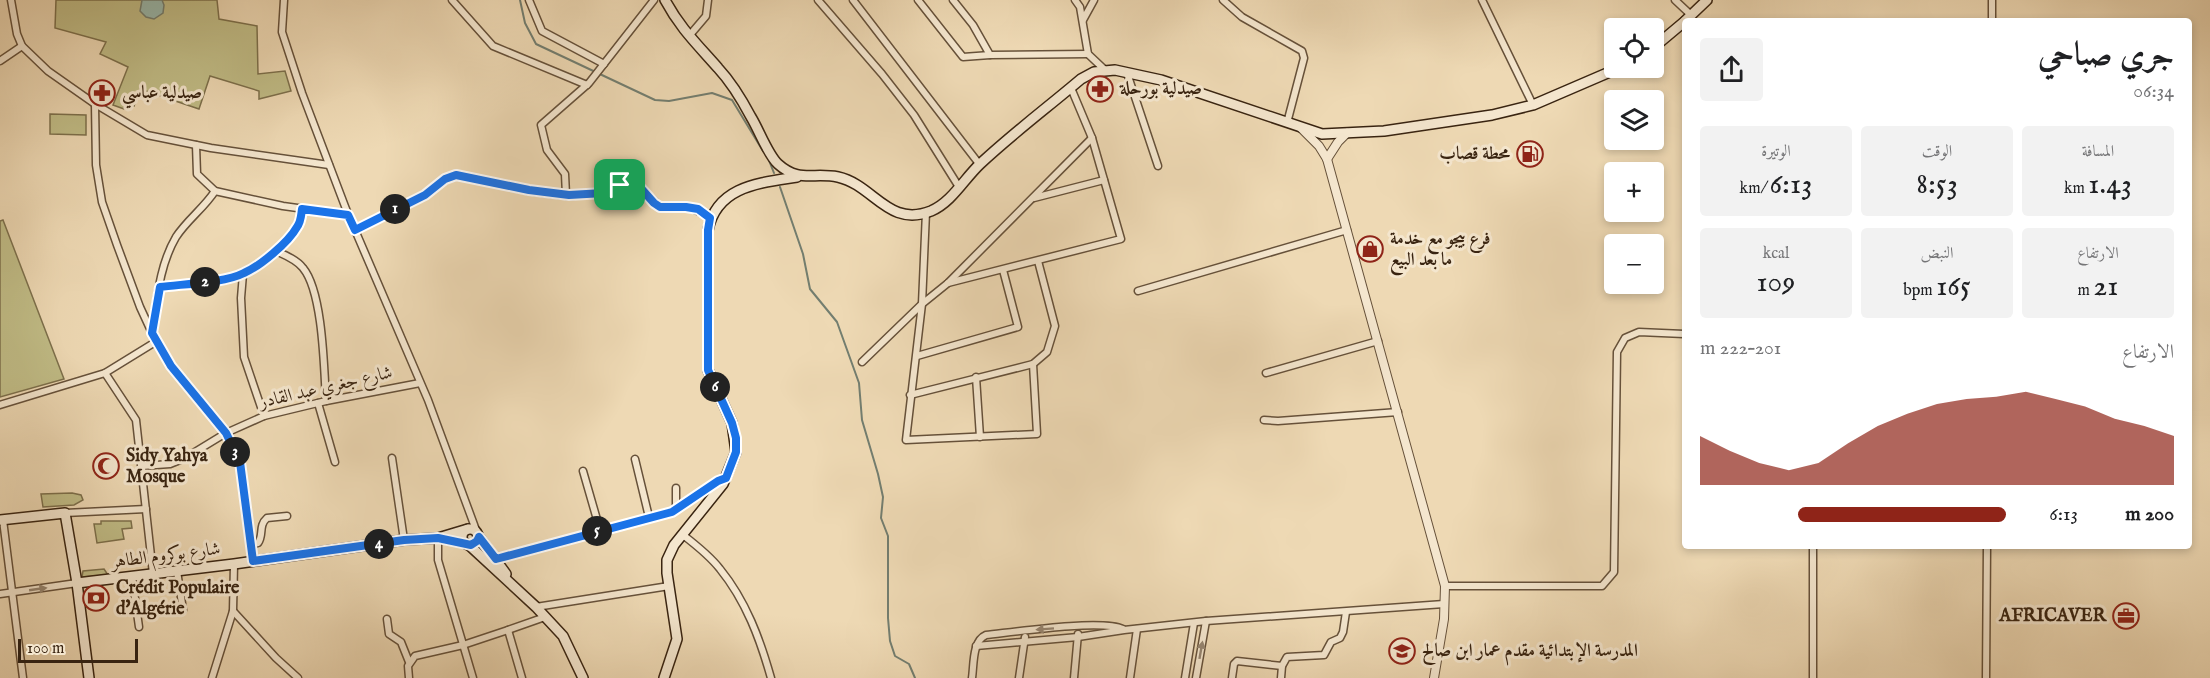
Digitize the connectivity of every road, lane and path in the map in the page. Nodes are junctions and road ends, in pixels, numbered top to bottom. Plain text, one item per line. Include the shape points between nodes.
1 (10, 0) edge
2 (285, 0) edge
3 (452, 0) edge
4 (529, 0) edge
5 (654, 0) edge
6 (665, 0) edge
7 (708, 0) edge
8 (818, 0) edge
9 (853, 0) edge
10 (918, 0) edge
11 (953, 0) edge
12 (1075, 0) edge
13 (1094, 0) edge
14 (1223, 0) edge
15 (1482, 0) edge
16 (1674, 0) edge
17 (1707, 0) edge
18 (1992, 0) edge
19 (1081, 3) edge
20 (1686, 18) edge
21 (1688, 18) edge
22 (1992, 18) edge
23 (1082, 20) junction
24 (1682, 23) edge
25 (689, 36) junction
26 (1664, 39) edge
27 (22, 46) junction
28 (1088, 54) junction
29 (990, 55) junction
30 (0, 61) edge
31 (600, 69) junction
32 (1106, 71) junction
33 (1127, 73) junction
34 (1604, 74) edge
35 (586, 85) junction
36 (1071, 87) junction
37 (95, 104) junction
38 (1533, 105) junction
39 (1287, 123) junction
40 (1301, 128) junction
41 (1347, 133) junction
42 (1092, 138) junction
43 (196, 146) junction
44 (1328, 159) junction
45 (329, 165) junction
46 (980, 165) junction
47 (1158, 166) dead end
48 (799, 177) junction
49 (1104, 180) junction
50 (959, 187) junction
51 (215, 191) junction
52 (566, 195) junction
53 (1033, 198) junction
54 (302, 209) junction
55 (926, 212) junction
56 (348, 215) junction
57 (710, 218) junction
58 (355, 230) junction
59 (1347, 230) junction
60 (276, 251) junction
61 (1038, 261) junction
62 (1003, 270) junction
63 (243, 274) junction
64 (948, 283) junction
65 (160, 287) junction
66 (1138, 291) dead end
67 (157, 304) junction
68 (922, 304) junction
69 (144, 316) junction
70 (152, 333) junction
71 (1682, 333) edge
72 (157, 341) junction
73 (1378, 341) junction
74 (917, 356) junction
75 (862, 362) dead end
76 (1032, 364) junction
77 (105, 373) junction
78 (1266, 373) dead end
79 (976, 377) junction
80 (420, 383) junction
81 (910, 394) junction
82 (326, 401) junction
83 (318, 403) junction
84 (0, 405) edge
85 (1398, 412) junction
86 (264, 416) junction
87 (1264, 420) dead end
88 (226, 433) junction
89 (980, 436) junction
90 (392, 458) dead end
91 (634, 459) dead end
92 (335, 462) dead end
93 (142, 466) junction
94 (583, 471) dead end
95 (726, 478) junction
96 (676, 488) dead end
97 (146, 509) junction
98 (676, 509) junction
99 (65, 513) junction
100 (287, 516) dead end
101 (649, 518) junction
102 (1, 520) edge
103 (600, 530) junction
104 (474, 532) junction
105 (683, 535) junction
106 (438, 538) junction
107 (404, 540) junction
108 (250, 544) junction
109 (468, 544) junction
110 (1813, 549) edge
111 (1987, 549) edge
112 (496, 559) junction
113 (253, 561) junction
114 (234, 564) junction
115 (177, 572) junction
116 (153, 574) junction
117 (132, 577) junction
118 (77, 583) junction
119 (669, 586) junction
120 (1445, 586) junction
121 (518, 590) junction
122 (12, 592) junction
123 (0, 594) edge
124 (1444, 604) junction
125 (536, 607) junction
126 (183, 610) dead end
127 (233, 611) junction
128 (1346, 612) junction
129 (545, 617) junction
130 (387, 619) dead end
131 (1206, 621) junction
132 (1194, 622) junction
133 (1078, 626) junction
134 (139, 627) dead end
135 (1137, 628) junction
136 (508, 630) junction
137 (1026, 630) junction
138 (1124, 630) junction
139 (1078, 637) junction
140 (1025, 640) junction
141 (463, 645) junction
142 (976, 646) junction
143 (409, 662) junction
144 (1282, 666) junction
145 (23, 678) edge
146 (89, 678) edge
147 (212, 678) edge
148 (298, 678) edge
149 (409, 678) edge
150 (473, 678) edge
151 (522, 678) edge
152 (583, 678) edge
153 (664, 678) edge
154 (771, 678) edge
155 (972, 678) edge
156 (1019, 678) edge
157 (1074, 678) edge
158 (1130, 678) edge
159 (1185, 678) edge
160 (1196, 678) edge
161 (1232, 678) edge
162 (1281, 678) edge
163 (1434, 678) edge
164 (1813, 678) edge
165 (1986, 678) edge

1 - 27 street
2 - 45 street via 285,44
3 - 35 street via 493,46
4 - 31 street via 542,31
5 - 31 street
6 - 25 main road via 676,22
7 - 25 street via 706,16
8 - 50 street via 914,115
9 - 46 street
10 - 29 street via 963,57
11 - 29 street
12 - 19 street
13 - 23 street
14 - 39 street via 1242,17 1302,51 1304,58
15 - 38 street
16 - 20 street
17 - 21 main road
18 - 22 street
19 - 23 street
23 - 28 street
24 - 26 main road
25 - 48 main road via 720,70 776,162
27 - 30 street
27 - 37 street via 48,71
28 - 29 street
28 - 32 street
31 - 35 street
32 - 33 main road
32 - 36 main road via 1094,72
33 - 39 main road via 1161,80
33 - 47 street
34 - 38 main road
35 - 52 street via 541,125 548,150 564,174
36 - 42 street
36 - 46 main road
37 - 43 street via 147,135
37 - 69 street via 96,165 102,202
38 - 41 main road via 1457,122
39 - 40 main road
40 - 41 main road via 1322,134
40 - 44 street
41 - 44 street
42 - 49 street
42 - 53 street
43 - 45 street
43 - 51 street via 197,174
44 - 59 street
45 - 56 street
46 - 50 main road
48 - 55 main road via 814,174 852,181 896,213
48 - 57 main road via 761,183 729,194
49 - 53 street
49 - 61 street via 1121,239
50 - 55 main road via 948,200
51 - 54 street
51 - 65 street via 176,237 166,257
52 - 57 street via 604,193 620,185 638,185 660,207 698,209
52 - 58 street via 456,175
53 - 64 street
54 - 56 street
54 - 60 street via 296,229
55 - 68 street
56 - 58 street
57 - 95 main road via 708,370 736,438 736,452
58 - 80 street
59 - 66 street
59 - 73 street
60 - 63 street
60 - 82 street via 302,266 313,288
61 - 62 street
61 - 76 street via 1055,326 1047,352
62 - 64 street
62 - 74 street via 1018,327
63 - 65 street
63 - 86 street via 244,357
64 - 68 street
65 - 67 street
67 - 69 street
67 - 70 street
68 - 74 street
68 - 75 street
69 - 70 street
70 - 72 street
71 - 120 street via 1639,333 1625,338 1617,352 1614,572 1602,586
72 - 77 street
72 - 88 street via 171,366
73 - 78 street
73 - 85 street
74 - 81 street
76 - 79 street
76 - 89 street via 1038,434
77 - 84 street
77 - 93 street via 136,420
79 - 81 street
79 - 89 street
80 - 82 street, شارع جغري عبد القادر
80 - 104 street
81 - 89 street via 906,440
82 - 83 street, شارع جغري عبد القادر
83 - 86 street, شارع جغري عبد القادر
83 - 92 street
85 - 87 street
85 - 120 street
86 - 88 street, شارع جغري عبد القادر
88 - 93 street, شارع جغري عبد القادر via 178,461
88 - 108 street via 240,462
90 - 107 street
91 - 101 street
93 - 97 street
94 - 103 street
95 - 98 street
95 - 105 main road
96 - 98 street
97 - 99 street
97 - 116 street
98 - 101 street
99 - 102 main road
99 - 118 main road
100 - 108 street via 267,518 261,527 261,540
101 - 103 street
102 - 122 street
103 - 112 street
104 - 106 main road
104 - 109 main road via 476,543
104 - 109 main road via 463,532
104 - 112 main road
105 - 119 main road via 667,560
105 - 154 street via 720,568 735,590 750,618
106 - 107 main road, شارع بوكروم الطاهر
106 - 109 main road
106 - 141 street via 438,560
107 - 113 main road, شارع بوكروم الطاهر
108 - 113 street
109 - 121 main road
110 - 164 street
111 - 165 street
112 - 121 main road
113 - 114 main road, شارع بوكروم الطاهر
114 - 115 main road, شارع بوكروم الطاهر
114 - 127 street
115 - 116 main road, شارع بوكروم الطاهر
115 - 126 street
116 - 117 main road, شارع بوكروم الطاهر
117 - 118 main road, شارع بوكروم الطاهر
117 - 134 street
122 -> 118 street
118 - 146 main road
119 - 125 street
119 - 153 main road via 677,639
120 - 124 street
121 - 125 main road
122 - 123 street
122 - 145 street
124 - 128 street
124 - 163 street
125 - 129 main road
127 - 147 street
127 - 148 street
128 - 131 street
128 - 144 street via 1340,638 1332,642 1324,655 1287,657
129 - 136 street
129 - 152 main road via 564,636
130 - 143 street via 389,634 400,642
131 - 132 street
160 -> 131 street
132 - 135 street
132 - 159 street
133 -> 137 street
133 - 138 street
133 - 139 street
135 - 138 street
135 - 158 street
136 - 141 street
136 - 151 street
137 - 140 street
137 - 142 street via 986,635
138 - 139 street
139 - 140 street
139 - 157 street
140 - 142 street
140 - 156 street
141 - 143 street via 415,656
141 - 150 street
142 - 155 street
143 - 149 street
144 - 161 street via 1237,661
144 - 162 street

